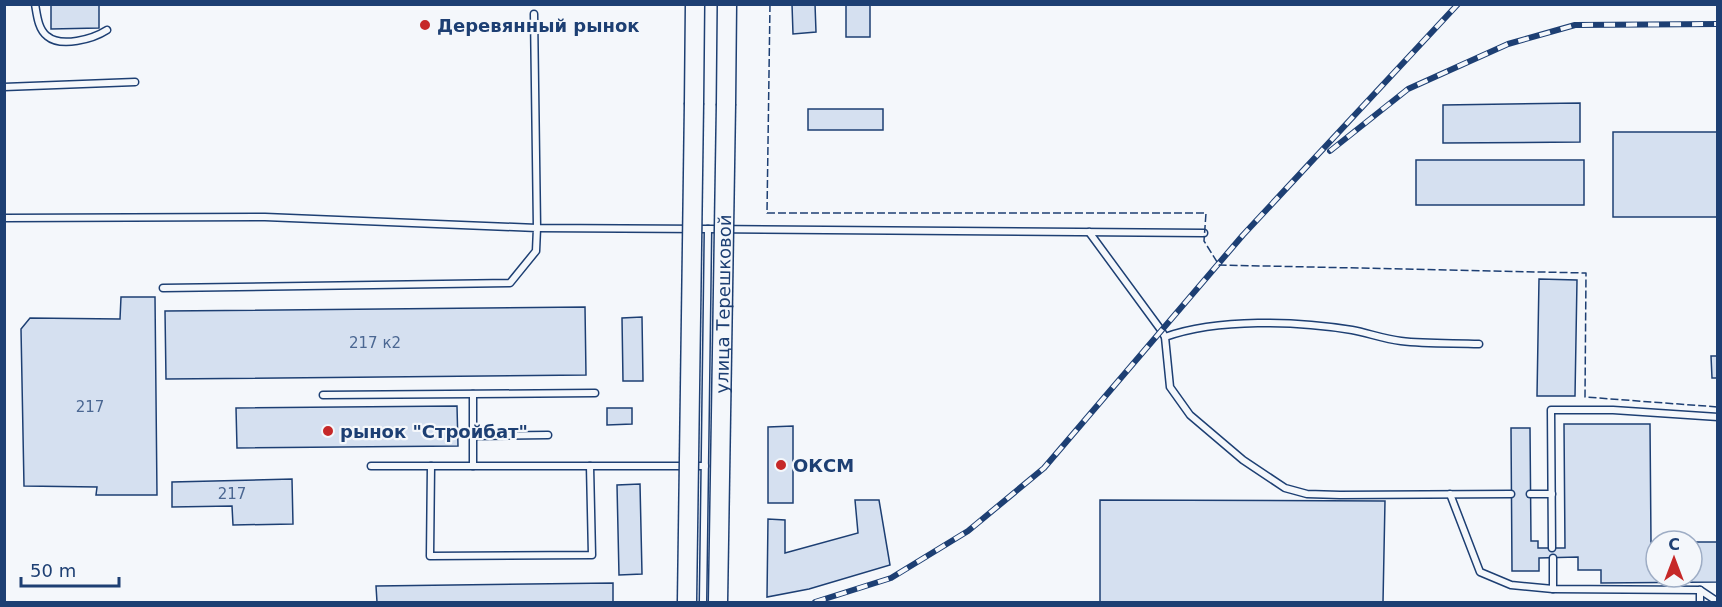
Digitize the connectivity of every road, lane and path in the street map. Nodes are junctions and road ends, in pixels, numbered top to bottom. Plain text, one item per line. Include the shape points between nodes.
1 (35, 4) edge
2 (695, 4) edge
3 (727, 4) edge
4 (534, 14) dead end
5 (107, 30) dead end
6 (135, 82) dead end
7 (4, 87) edge
8 (4, 218) edge
9 (537, 228) junction
10 (708, 229) junction
11 (1089, 232) junction
12 (1204, 233) dead end
13 (163, 288) dead end
14 (1165, 338) junction
15 (1479, 344) dead end
16 (595, 393) dead end
17 (473, 394) junction
18 (323, 395) dead end
19 (1718, 417) edge
20 (548, 435) dead end
21 (473, 436) junction
22 (371, 466) dead end
23 (431, 466) junction
24 (473, 466) junction
25 (590, 466) junction
26 (705, 466) junction
27 (1450, 494) junction
28 (1511, 494) dead end
29 (1530, 494) dead end
30 (1552, 494) junction
31 (1552, 548) dead end
32 (1553, 558) dead end
33 (1553, 589) junction
34 (1700, 590) junction
35 (1718, 602) edge
36 (687, 603) edge
37 (703, 603) edge
38 (718, 603) edge
39 (1700, 603) edge

1 - 5 lane via 45,35 55,40 90,38
2 - 36 main road, улица Терешковой, bridge
3 - 38 main road, улица Терешковой, bridge
4 - 9 lane
6 - 7 lane
8 - 9 lane via 265,217
9 - 10 lane
9 - 13 lane via 536,251 510,283
10 - 11 lane
10 - 26 lane
11 - 12 lane
11 - 14 lane
14 - 15 lane via 1180,332 1232,325 1296,324 1401,341
14 - 27 lane via 1170,387 1190,415 1243,460 1285,488 1318,495
16 - 17 lane
17 - 18 lane
17 - 21 lane
19 - 30 lane via 1551,410
20 - 21 lane
21 - 24 lane
22 - 23 lane
23 - 24 lane
23 - 25 lane via 430,556 592,555
24 - 25 lane
25 - 26 lane
26 - 37 lane
27 - 28 lane
27 - 33 lane via 1480,572 1511,585
29 - 30 lane
30 - 31 lane
32 - 33 lane
33 - 34 lane
34 - 35 lane
34 - 39 lane

